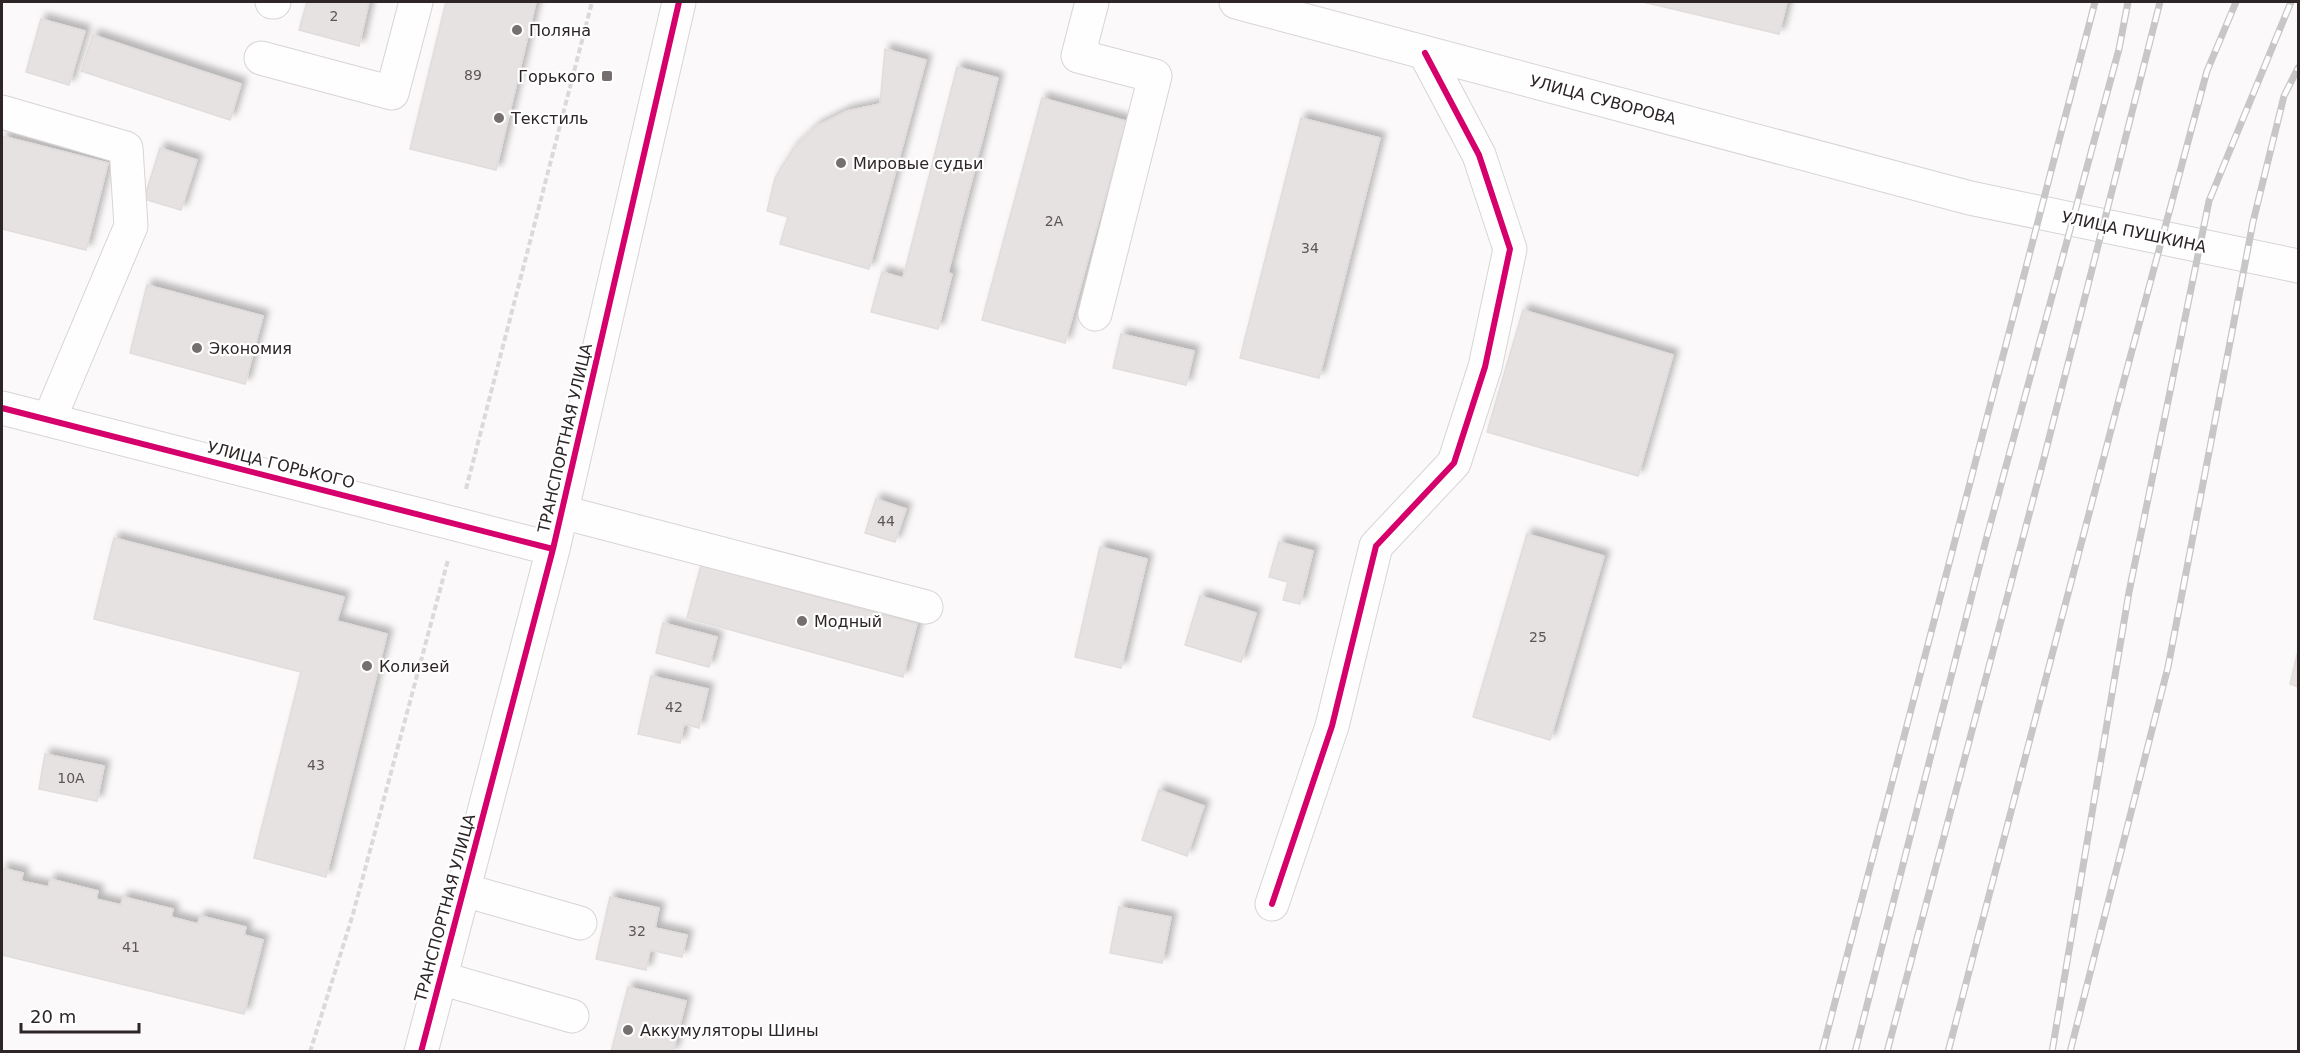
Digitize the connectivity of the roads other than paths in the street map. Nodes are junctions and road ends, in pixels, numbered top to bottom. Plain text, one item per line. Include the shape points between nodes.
1 (416, 2) edge
2 (679, 2) edge
3 (1092, 2) edge
4 (1236, 2) edge
5 (1294, 9) edge
6 (1425, 53) junction
7 (261, 58) dead end
8 (2, 112) edge
9 (1970, 198) joint
10 (2298, 266) edge
11 (1095, 314) dead end
12 (2, 408) edge
13 (49, 420) junction
14 (562, 512) junction
15 (553, 549) junction
16 (926, 607) dead end
17 (464, 890) junction
18 (1272, 904) dead end
19 (580, 923) dead end
20 (440, 978) junction
21 (572, 1016) dead end
22 (421, 1052) edge

1 - 7 street via 392,93
2 - 14 street, ТРАНСПОРТНАЯ УЛИЦА
3 - 11 street via 1078,56 1155,76
4 - 5 street, УЛИЦА СУВОРОВА
5 - 6 street, УЛИЦА СУВОРОВА
6 - 9 street, УЛИЦА СУВОРОВА
6 - 18 street via 1479,155 1510,249 1485,367 1454,463 1376,546 1332,726
8 - 13 street via 126,148 131,226
9 - 10 street, УЛИЦА ПУШКИНА
12 - 13 street, УЛИЦА ГОРЬКОГО
13 - 15 street, УЛИЦА ГОРЬКОГО
14 - 15 street, ТРАНСПОРТНАЯ УЛИЦА
14 - 16 street
15 - 17 street, ТРАНСПОРТНАЯ УЛИЦА
17 - 19 street
17 - 20 street, ТРАНСПОРТНАЯ УЛИЦА
20 - 21 street
20 - 22 street, ТРАНСПОРТНАЯ УЛИЦА

